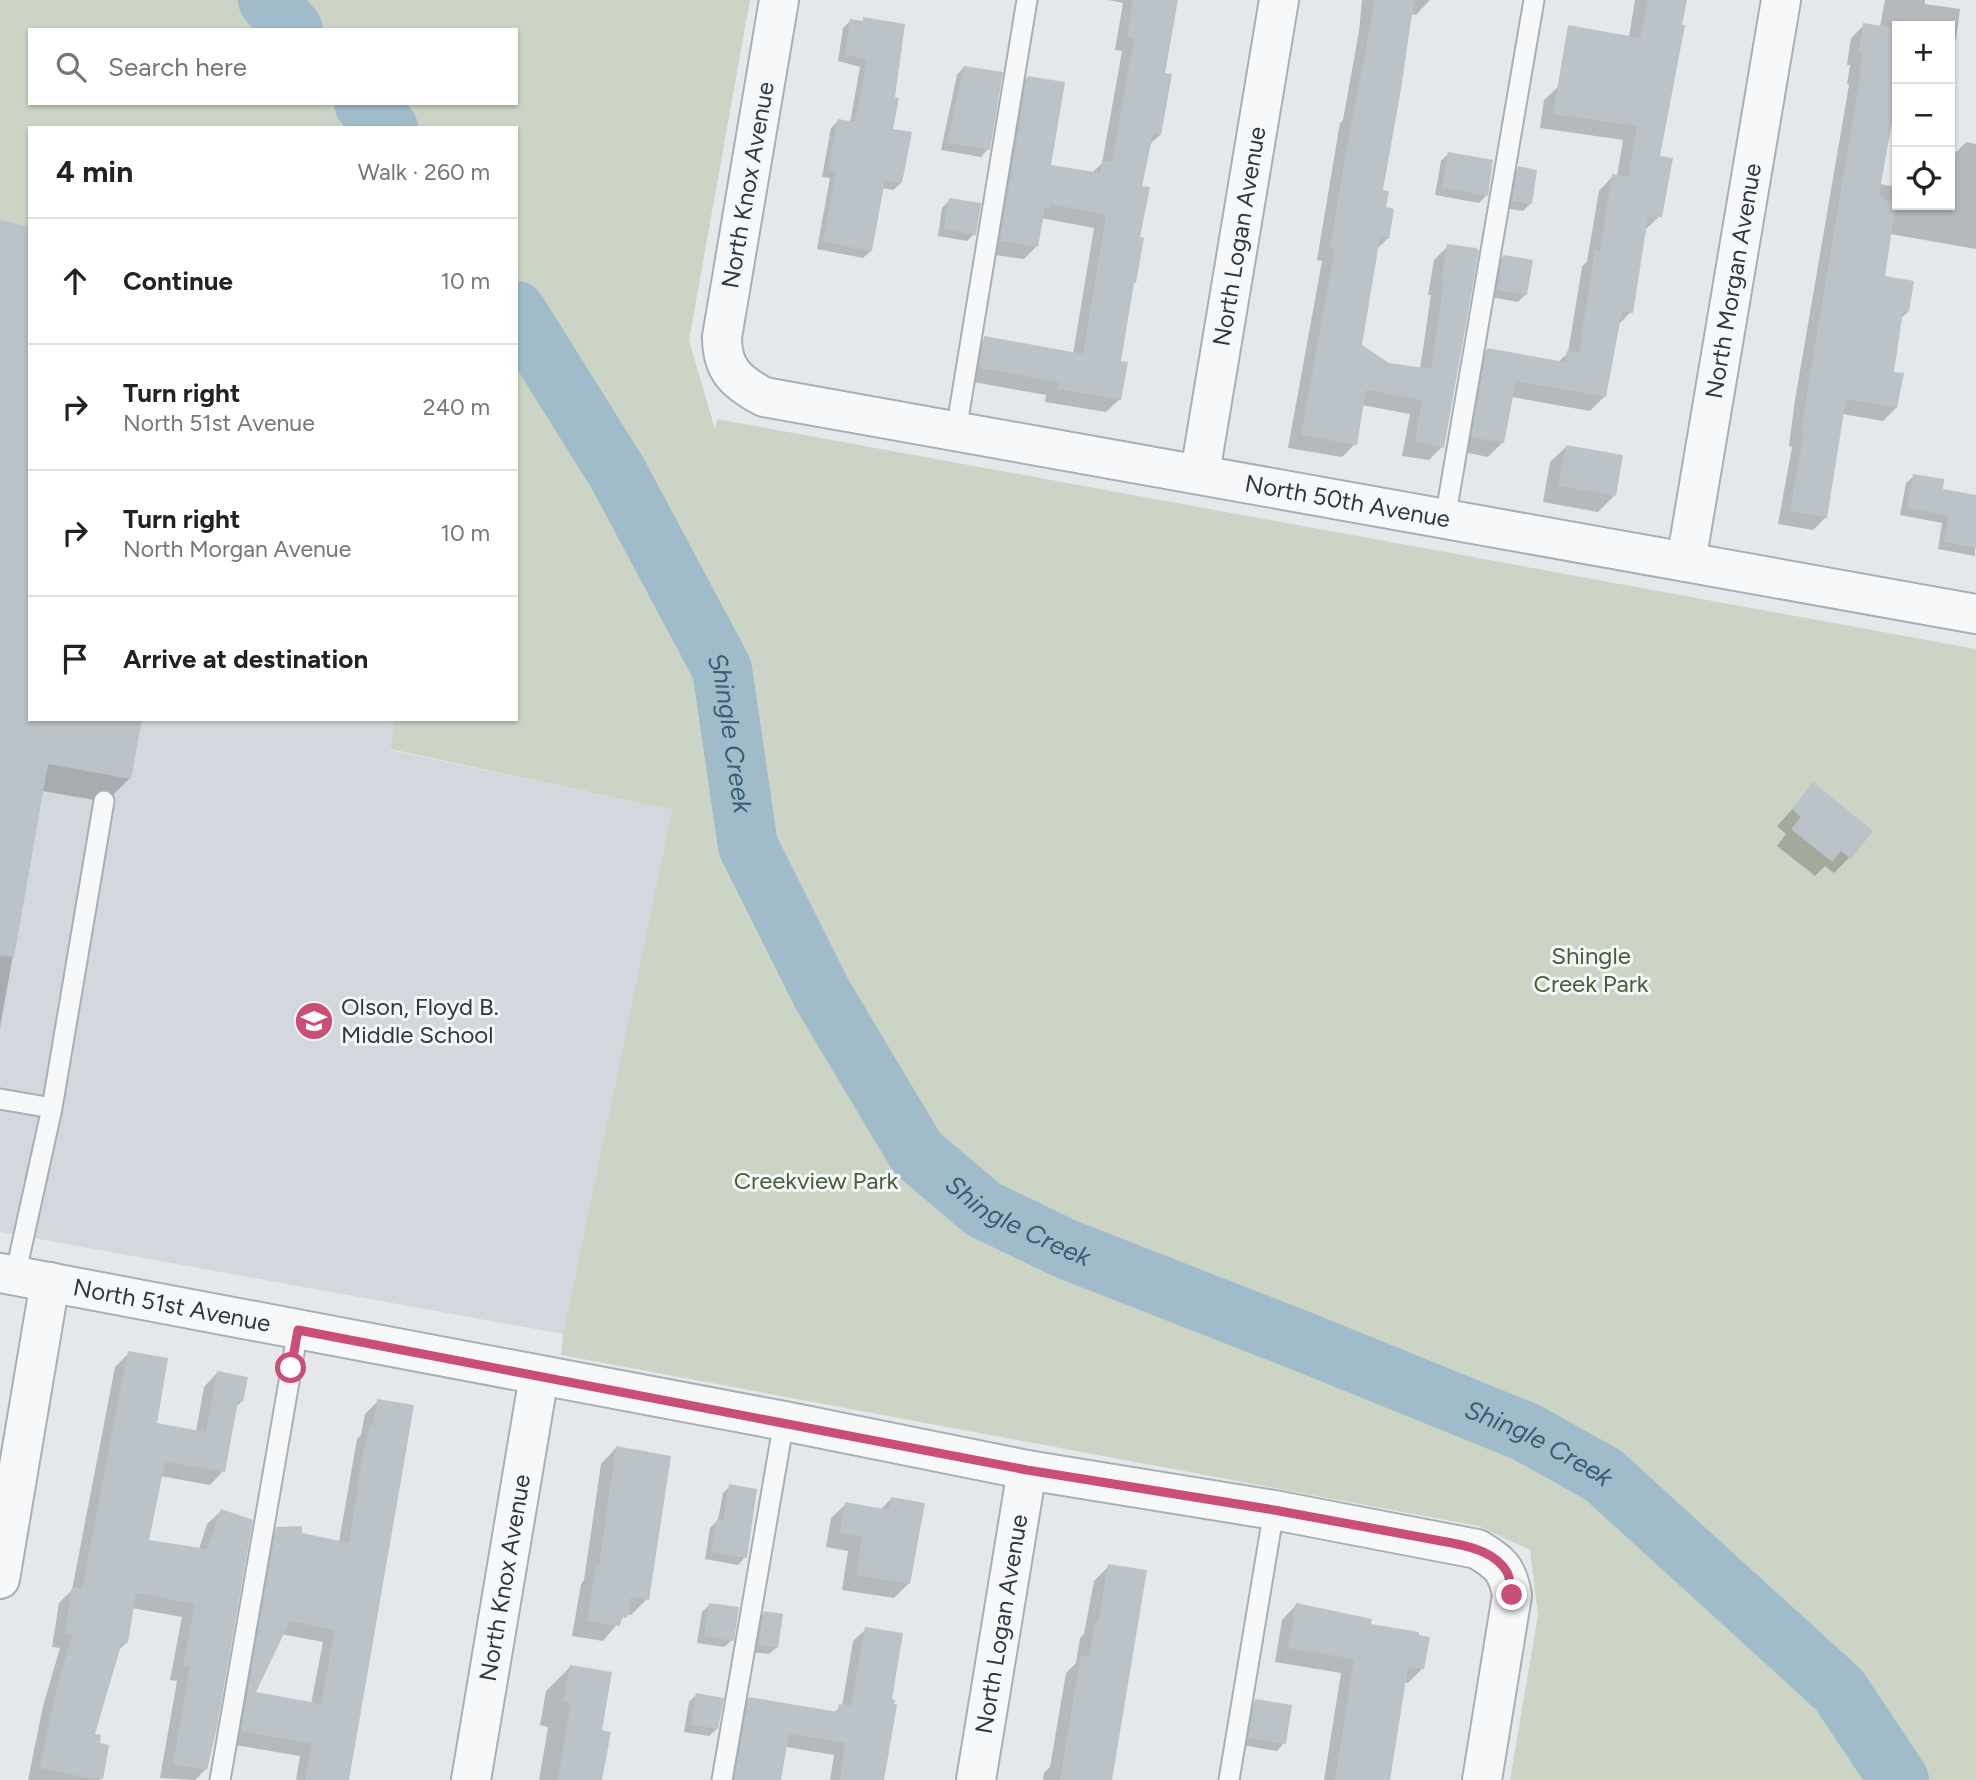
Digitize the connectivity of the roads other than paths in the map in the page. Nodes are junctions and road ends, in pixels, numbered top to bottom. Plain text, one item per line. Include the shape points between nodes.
1 (779, 0) edge
2 (1027, 0) edge
3 (1279, 0) edge
4 (1534, 0) edge
5 (1781, 0) edge
6 (729, 370) joint
7 (956, 431) junction
8 (1200, 473) junction
9 (1445, 519) junction
10 (1686, 562) junction
11 (1976, 614) edge
12 (104, 801) dead end
13 (0, 1099) edge
14 (52, 1108) junction
15 (22, 1277) edge
16 (298, 1330) junction
17 (538, 1376) junction
18 (784, 1421) junction
19 (1027, 1470) junction
20 (1274, 1510) junction
21 (0, 1579) edge
22 (220, 1780) edge
23 (471, 1780) edge
24 (722, 1780) edge
25 (976, 1780) edge
26 (1229, 1780) edge
27 (1482, 1780) edge

1 - 6 street, North Knox Avenue via 722,337
2 - 7 lane
3 - 8 street, North Logan Avenue
4 - 9 lane
5 - 10 street, North Morgan Avenue
6 - 7 street, North 50th Avenue via 741,385 764,397
7 - 8 street, North 50th Avenue
8 - 9 street, North 50th Avenue
9 - 10 street, North 50th Avenue
10 - 11 street, North 50th Avenue
12 - 14 lane
13 - 14 lane
14 - 15 lane
15 - 16 street, North 51st Avenue
15 - 21 street
16 - 17 street, North 51st Avenue
16 - 22 lane
17 - 18 street, North 51st Avenue
17 - 23 street, North Knox Avenue
18 - 19 street, North 51st Avenue
18 - 24 lane
19 - 20 street, North 51st Avenue
19 - 25 street, North Logan Avenue
20 - 26 lane
20 - 27 street, North 51st Avenue via 1477,1549 1508,1573 1512,1595

